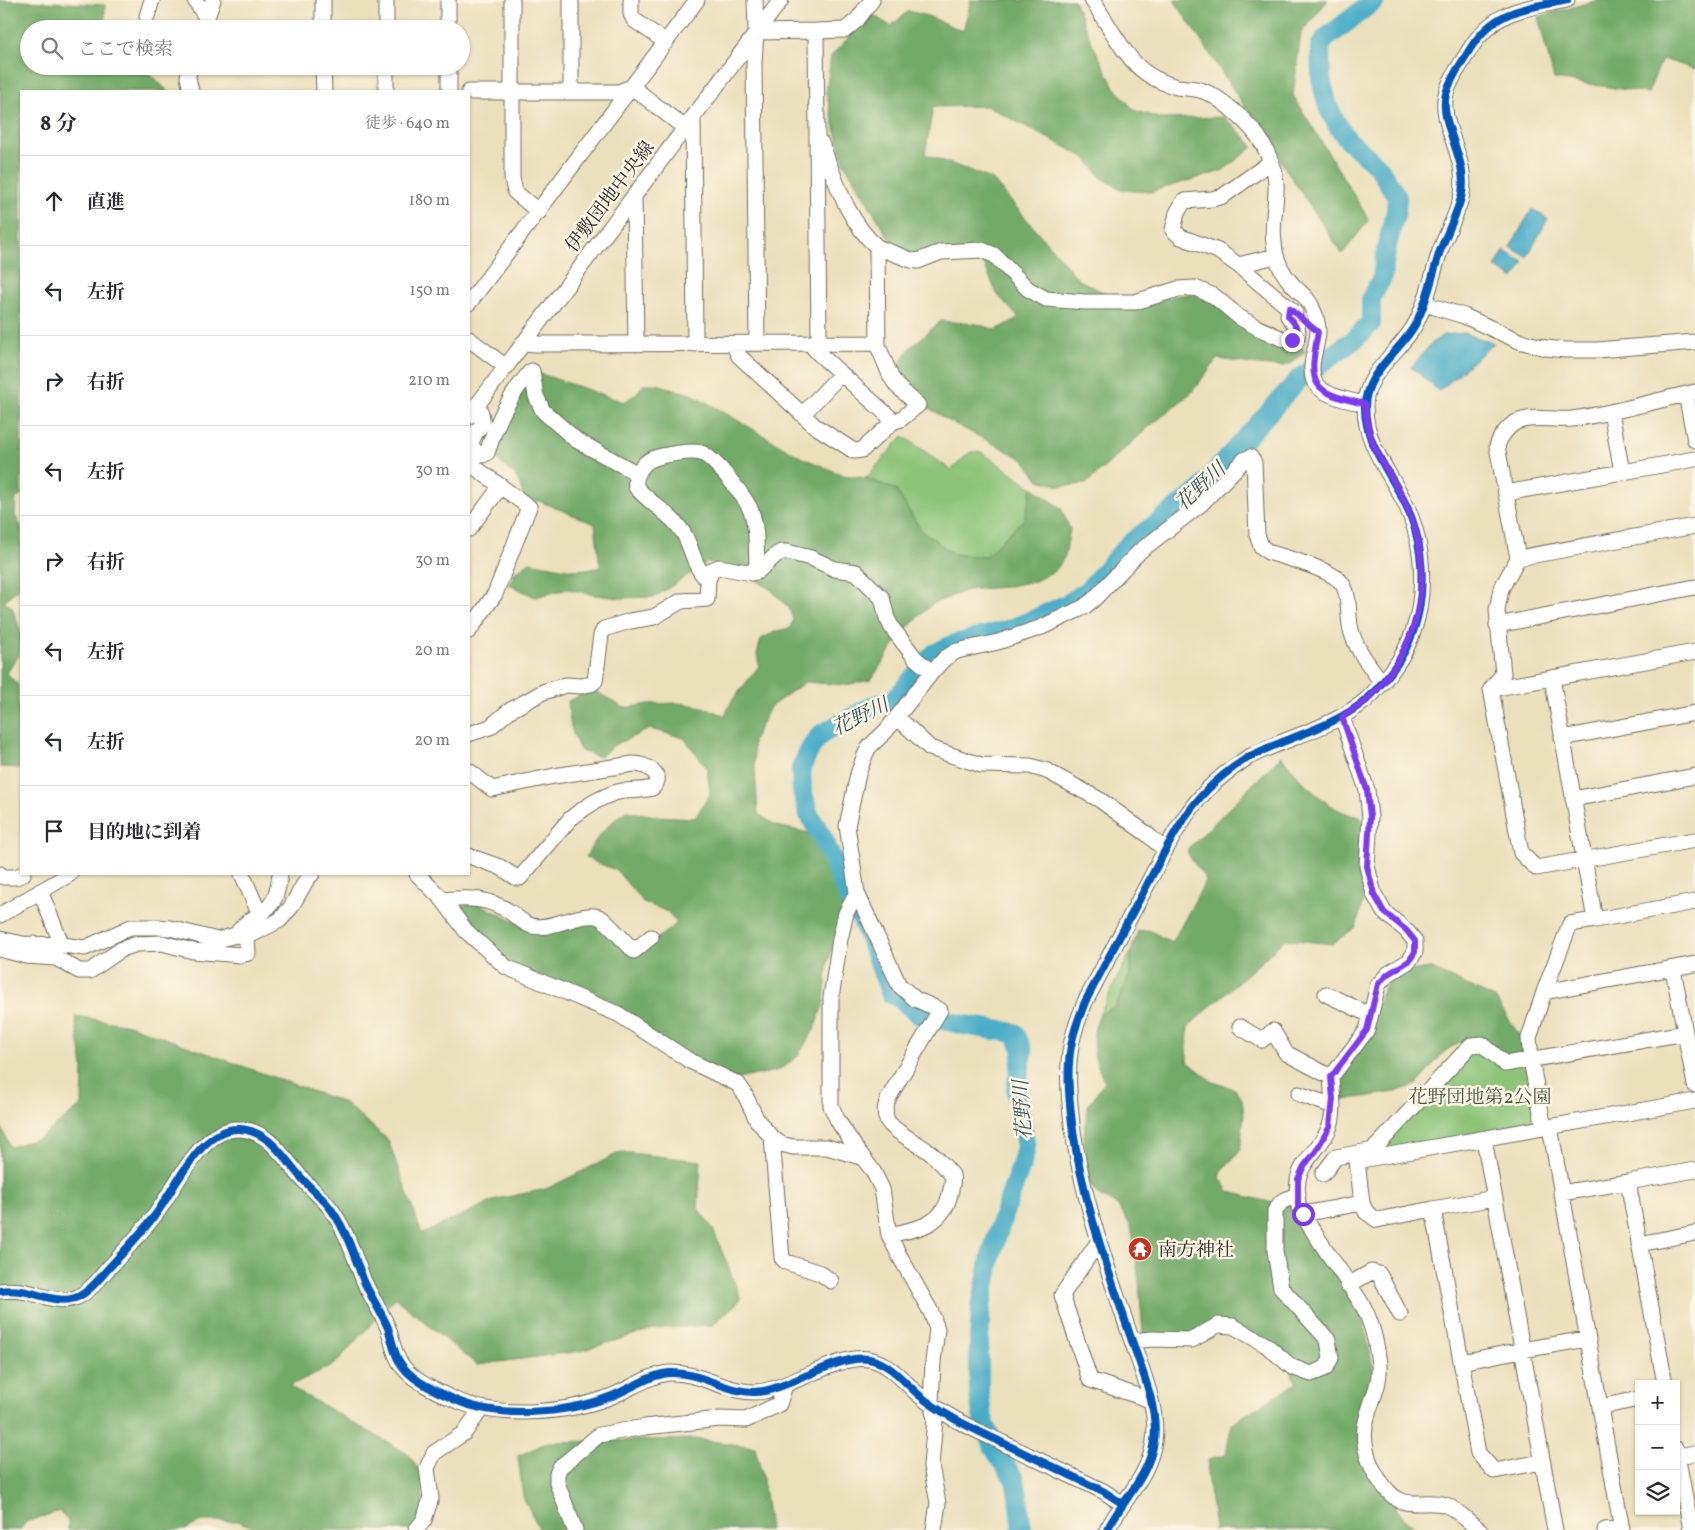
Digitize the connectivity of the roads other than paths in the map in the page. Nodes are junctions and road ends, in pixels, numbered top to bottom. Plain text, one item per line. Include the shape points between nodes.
1 (152, 0) edge
2 (195, 0) edge
3 (213, 0) edge
4 (323, 0) edge
5 (386, 0) edge
6 (448, 0) edge
7 (512, 0) edge
8 (571, 0) edge
9 (631, 0) edge
10 (697, 0) edge
11 (755, 0) edge
12 (781, 0) edge
13 (872, 0) edge
14 (1092, 0) edge
15 (1567, 0) edge
16 (147, 16) dead end
17 (203, 20) edge
18 (206, 20) edge
19 (323, 20) edge
20 (386, 20) edge
21 (448, 20) edge
22 (816, 31) junction
23 (756, 32) junction
24 (666, 42) junction
25 (188, 75) edge
26 (323, 75) edge
27 (386, 75) edge
28 (449, 75) edge
29 (632, 88) junction
30 (191, 90) edge
31 (324, 90) edge
32 (386, 90) edge
33 (449, 90) edge
34 (470, 92) edge
35 (512, 92) junction
36 (571, 92) junction
37 (689, 123) junction
38 (818, 134) junction
39 (1271, 162) junction
40 (634, 197) junction
41 (539, 212) junction
42 (877, 246) junction
43 (1276, 256) junction
44 (1238, 265) junction
45 (470, 303) edge
46 (1425, 304) junction
47 (1289, 308) junction
48 (1318, 332) junction
49 (470, 340) edge
50 (1695, 342) edge
51 (523, 343) junction
52 (757, 343) junction
53 (815, 343) junction
54 (878, 343) junction
55 (636, 344) junction
56 (695, 344) junction
57 (733, 344) junction
58 (506, 367) junction
59 (841, 374) junction
60 (1691, 393) edge
61 (1365, 404) junction
62 (473, 410) edge
63 (1612, 412) junction
64 (803, 414) junction
65 (894, 421) junction
66 (1695, 440) edge
67 (1695, 459) edge
68 (470, 464) edge
69 (1622, 472) junction
70 (638, 474) junction
71 (500, 486) junction
72 (1506, 493) junction
73 (1695, 526) edge
74 (470, 528) edge
75 (1518, 558) junction
76 (756, 572) junction
77 (708, 580) junction
78 (1695, 587) edge
79 (1497, 625) junction
80 (470, 630) edge
81 (1695, 652) edge
82 (932, 672) junction
83 (1552, 678) junction
84 (1382, 683) junction
85 (1491, 689) junction
86 (1695, 713) edge
87 (897, 717) junction
88 (1342, 717) junction
89 (470, 734) edge
90 (1562, 738) junction
91 (470, 772) edge
92 (1695, 776) edge
93 (1573, 799) junction
94 (1695, 840) edge
95 (1165, 850) junction
96 (470, 856) edge
97 (1584, 860) junction
98 (0, 874) edge
99 (21, 875) edge
100 (68, 875) edge
101 (242, 875) edge
102 (280, 875) edge
103 (311, 875) edge
104 (418, 875) edge
105 (40, 891) junction
106 (857, 893) junction
107 (443, 900) junction
108 (1695, 902) edge
109 (259, 913) junction
110 (0, 915) edge
111 (1595, 920) junction
112 (242, 936) junction
113 (651, 937) dead end
114 (0, 939) edge
115 (62, 945) junction
116 (0, 949) edge
117 (1695, 964) edge
118 (1673, 968) junction
119 (1544, 992) junction
120 (1326, 994) dead end
121 (1370, 1015) junction
122 (1240, 1027) dead end
123 (1685, 1033) junction
124 (1531, 1060) junction
125 (1331, 1077) junction
126 (1695, 1085) edge
127 (1299, 1094) dead end
128 (1695, 1101) edge
129 (1332, 1106) junction
130 (1547, 1127) junction
131 (772, 1138) junction
132 (1484, 1139) junction
133 (1370, 1151) junction
134 (862, 1157) junction
135 (1357, 1161) junction
136 (1695, 1170) edge
137 (1323, 1174) dead end
138 (1628, 1182) junction
139 (1298, 1194) junction
140 (1561, 1194) junction
141 (1495, 1198) junction
142 (1362, 1202) junction
143 (1434, 1209) junction
144 (1303, 1214) junction
145 (1695, 1233) edge
146 (889, 1235) junction
147 (1098, 1241) junction
148 (1639, 1244) junction
149 (831, 1282) dead end
150 (1348, 1284) junction
151 (0, 1291) edge
152 (1400, 1314) dead end
153 (1587, 1339) junction
154 (1132, 1341) junction
155 (1522, 1350) junction
156 (1461, 1362) junction
157 (1664, 1380) edge
158 (785, 1385) junction
159 (1150, 1400) junction
160 (1635, 1400) edge
161 (931, 1404) junction
162 (1600, 1406) junction
163 (482, 1408) junction
164 (1680, 1452) edge
165 (1695, 1453) edge
166 (1542, 1462) junction
167 (1680, 1469) edge
168 (1123, 1504) junction
169 (1622, 1529) edge
170 (416, 1530) edge
171 (575, 1530) edge
172 (934, 1530) edge
173 (1107, 1530) edge
174 (1480, 1530) edge
175 (1555, 1530) edge
176 (1605, 1530) edge
177 (1691, 1530) edge

1 - 16 street
2 - 17 street
3 - 18 street
4 - 19 street
5 - 20 street
6 - 21 street
7 - 35 street
8 - 36 street
9 - 24 street via 634,20
10 - 24 street
11 - 23 street
12 - 23 street, 伊敷団地中央線
13 - 22 street via 845,30
14 - 39 street via 1144,72 1161,82 1211,94 1256,135
15 - 46 street via 1506,14 1492,23 1472,45 1450,82 1445,108 1463,172 1463,187
22 - 23 street
22 - 38 street
23 - 37 street, 伊敷団地中央線
23 - 52 street
24 - 29 street
25 - 30 street
26 - 31 street
27 - 32 street
28 - 33 street
29 - 36 street via 618,92
29 - 37 street
29 - 41 street
34 - 35 street
35 - 36 street
35 - 41 street via 514,192
37 - 40 street, 伊敷団地中央線
37 - 56 street
38 - 42 street via 849,214 864,235
38 - 53 street
39 - 43 street via 1275,175 1272,232
39 - 44 street via 1223,196 1184,201 1177,213 1173,230 1177,234 1218,251
40 - 51 street, 伊敷団地中央線
40 - 55 street
41 - 45 street
42 - 47 street via 911,260 941,252 982,250 994,255 1028,289 1046,299 1134,302 1194,288 1214,296 1239,317 1285,340 1297,337 1298,332 1288,316
42 - 54 street
43 - 44 street
43 - 48 street via 1286,276 1313,308
44 - 47 street
46 - 50 street via 1464,316 1519,341 1546,348 1597,350
46 - 61 street via 1410,334 1375,376
47 - 48 street
48 - 61 street via 1312,362 1314,381 1338,398
49 - 58 street
51 - 55 street
51 - 58 street, 伊敷団地中央線
52 - 53 street
52 - 57 street
53 - 54 street
53 - 59 street via 818,352
54 - 65 street via 891,377 918,404
55 - 56 street
56 - 57 street
57 - 64 street via 739,356
58 - 62 street, 伊敷団地中央線
59 - 64 street
59 - 65 street
60 - 63 street
60 - 66 street
61 - 84 street via 1370,439 1406,505 1419,542 1421,560 1419,611 1413,630 1398,663
62 - 70 street via 483,417 471,446 478,454 487,454 499,418 532,371 536,396 544,411 576,440
63 - 69 street
63 - 72 street via 1569,420 1531,418 1517,422 1500,436 1497,446
64 - 65 street via 854,452 862,450
67 - 69 street
68 - 71 street
69 - 72 street
70 - 76 street via 652,459 694,452 709,457 751,509 755,522
70 - 77 street via 636,487 683,532
71 - 74 street
71 - 80 street via 529,508 495,594
72 - 75 street
73 - 75 street
75 - 79 street via 1501,589
76 - 77 street via 720,567 712,570
76 - 82 street via 781,552 811,558 835,569 856,572 882,598 892,628
77 - 89 street via 707,599 681,601 654,617 604,629 595,681 591,684 566,685 543,692 509,711 490,727
78 - 79 street
79 - 85 street via 1503,674
81 - 83 street
82 - 84 street via 957,651 1042,627 1084,607 1140,551 1201,504 1250,457 1254,462 1261,546 1268,552 1328,573 1343,584 1351,630 1361,655
82 - 87 street
83 - 85 street
83 - 90 street
84 - 88 street via 1367,700
85 - 97 street via 1521,853 1536,868
86 - 90 street
87 - 95 street via 930,748 981,765 1030,766 1047,771 1100,800
87 - 106 street via 869,747 858,774 847,826
88 - 95 street via 1248,758 1228,772 1194,804
88 - 121 street via 1367,790 1370,817 1367,866 1374,894 1384,912 1415,941 1415,952 1409,961 1378,984
90 - 93 street
91 - 96 street via 492,789 633,764 646,766 658,780 652,788 618,792 589,804 570,819 520,878
92 - 93 street
93 - 97 street
94 - 97 street
95 - 147 street via 1085,1002 1072,1042 1069,1093 1074,1136
97 - 111 street
98 - 99 street via 2,877
100 - 105 street
101 - 109 street
102 - 109 street via 272,904
103 - 112 street via 280,920
104 - 107 street
105 - 110 street
105 - 115 street
106 - 134 street via 846,913 831,998 831,1106
106 - 146 street via 899,985 915,999 940,1010 889,1097 885,1113 887,1120 934,1155 952,1175 948,1205 940,1217 917,1229
107 - 113 street via 480,899 499,905 531,926 550,927 571,919 601,918 634,951
107 - 131 street via 466,931 506,967 618,1014 690,1061 738,1084 757,1120
108 - 111 street
109 - 112 street via 241,927
111 - 119 street via 1570,924
112 - 115 street via 217,940 164,928 131,927 85,948
112 - 116 street via 248,953 241,955 193,951 162,943 137,944 122,949 90,971 79,971 56,958 26,956
114 - 115 street via 23,944
117 - 118 street
118 - 119 street
118 - 123 street
119 - 124 street via 1529,1038
120 - 121 street
121 - 125 street via 1367,1030
122 - 125 street via 1262,1040 1273,1031 1286,1053
123 - 124 street
123 - 126 street
124 - 130 street
124 - 133 street via 1505,1064 1482,1044 1472,1045
125 - 129 street
127 - 129 street
128 - 130 street
129 - 139 street via 1330,1126 1298,1179
130 - 132 street
130 - 140 street
131 - 134 street via 793,1147 827,1147
131 - 149 street via 782,1258
132 - 135 street
132 - 141 street
133 - 135 street
133 - 137 street via 1336,1157
134 - 146 street via 882,1189
135 - 142 street
136 - 138 street
138 - 140 street
138 - 148 street
139 - 144 street via 1298,1206
139 - 154 street via 1281,1202 1275,1212 1275,1251 1281,1288 1328,1340 1331,1358 1326,1368 1311,1374 1292,1366 1266,1345 1233,1326 1218,1325 1192,1340 1152,1338
140 - 153 street
141 - 143 street
141 - 155 street
142 - 143 street via 1366,1212 1377,1220
142 - 144 street
143 - 156 street
144 - 150 street
145 - 148 street
146 - 161 street via 932,1312 937,1329
147 - 154 street
147 - 159 street via 1062,1295 1090,1380
148 - 157 street
150 - 152 street via 1371,1272 1379,1274
150 - 174 street via 1368,1317 1379,1364 1377,1388 1365,1426 1366,1449 1374,1470 1394,1498 1406,1503 1445,1505
151 - 163 street via 18,1290 57,1299 72,1299 83,1294 150,1221 200,1149 219,1133 239,1129 253,1132 270,1141 328,1206 352,1247 400,1362 424,1384 452,1399
153 - 155 street
153 - 162 street
154 - 159 street
155 - 156 street
155 - 166 street
156 - 166 street via 1478,1453 1494,1471
158 - 161 street via 841,1362 867,1359 880,1362 894,1371
158 - 163 street via 758,1392 741,1391 682,1374 667,1373 598,1401 570,1407 529,1412
158 - 171 street via 779,1404 746,1420 720,1419 599,1435 567,1460 557,1474 557,1483
159 - 168 street via 1155,1439 1152,1455 1139,1482
160 - 162 street
161 - 168 street via 948,1416 1103,1491
161 - 172 street via 934,1418 932,1466 938,1503
162 - 169 street
163 - 170 street via 464,1433 434,1453 427,1468 431,1498 424,1520
164 - 165 street
166 - 175 street
167 - 177 street
168 - 173 street
169 - 176 street

